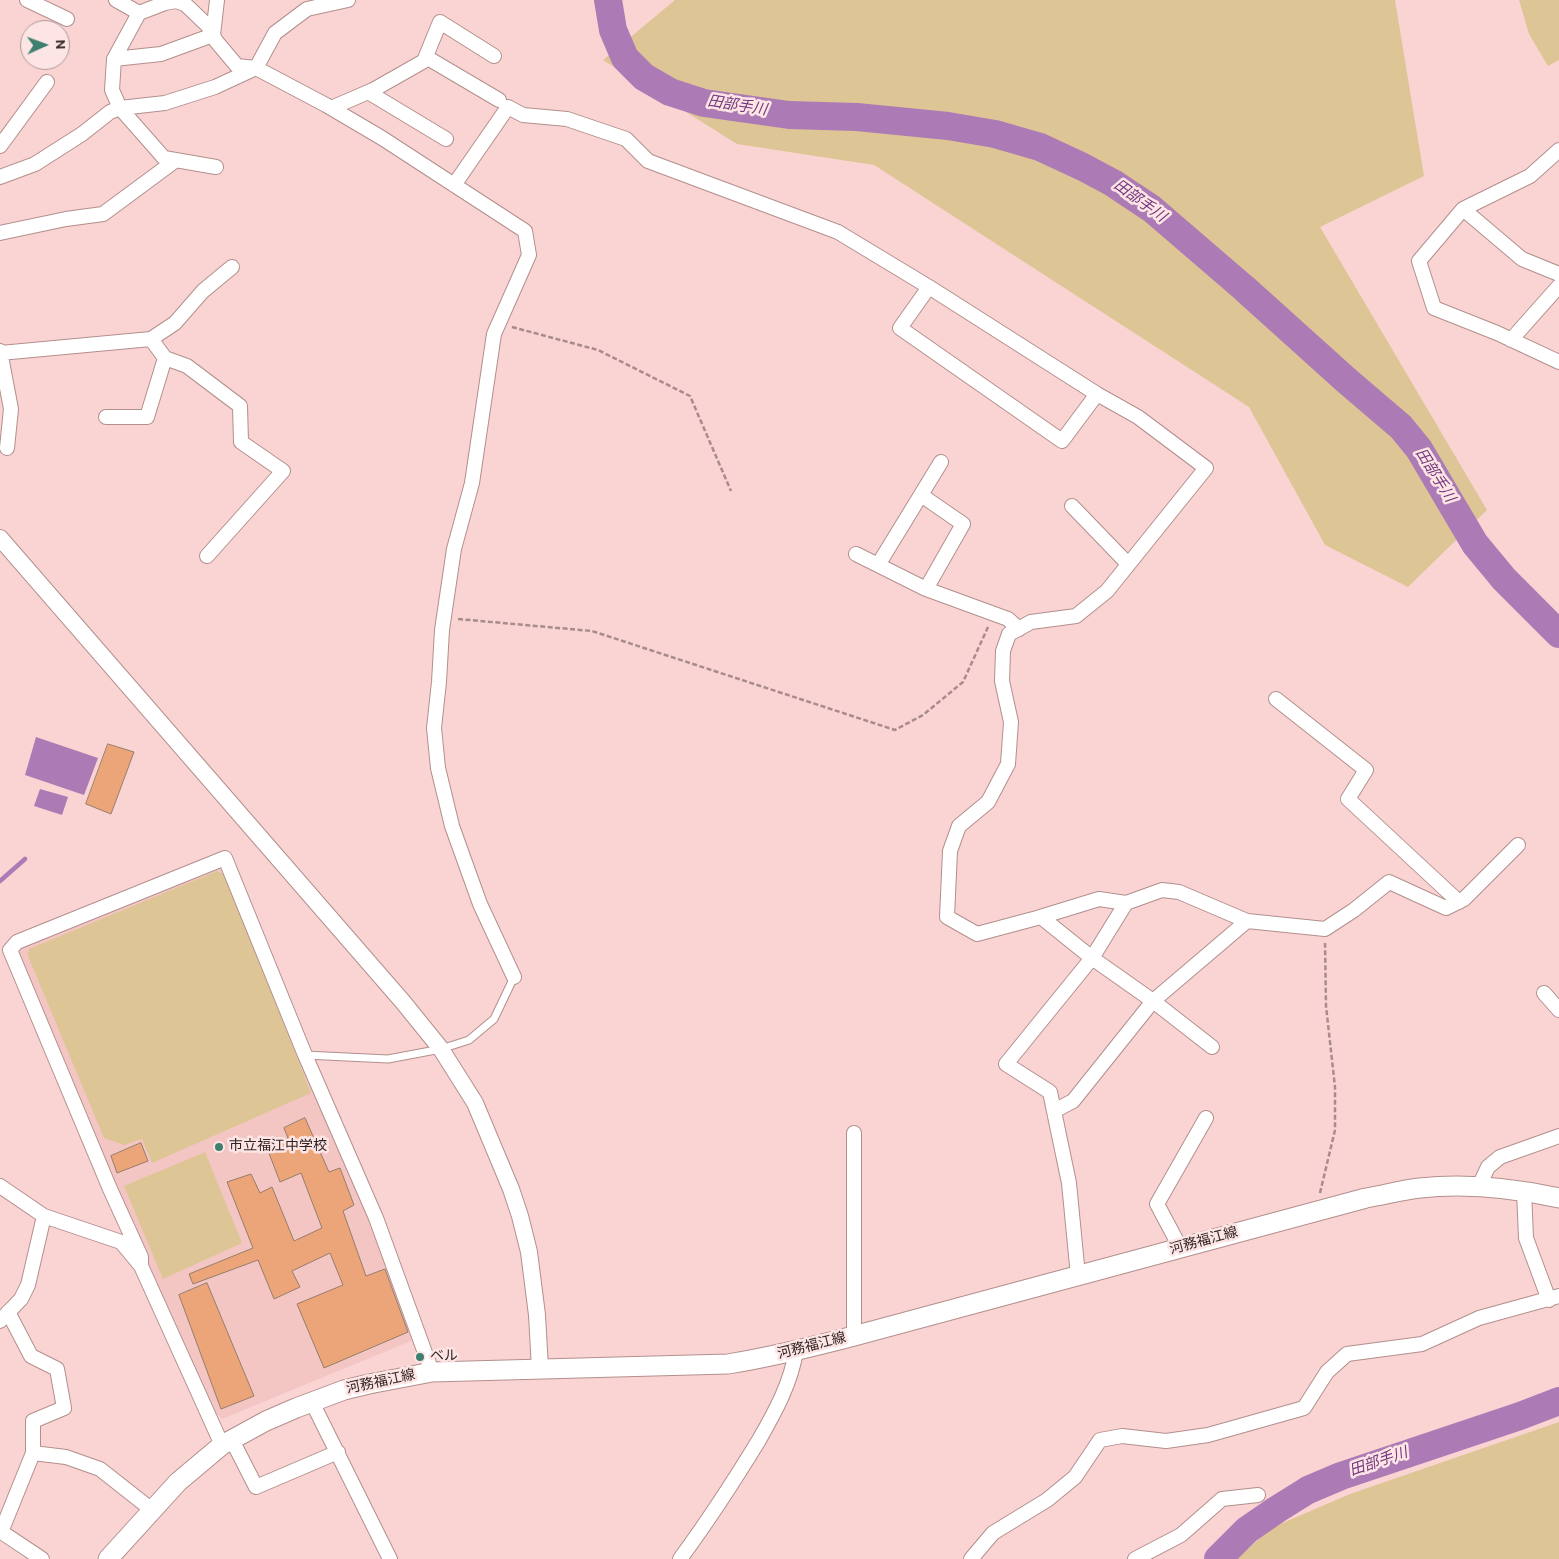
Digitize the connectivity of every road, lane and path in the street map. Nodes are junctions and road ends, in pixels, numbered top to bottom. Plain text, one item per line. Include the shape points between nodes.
1 (27, 0) edge
2 (116, 0) edge
3 (217, 0) edge
4 (348, 0) edge
5 (139, 13) junction
6 (67, 19) dead end
7 (213, 36) junction
8 (494, 56) dead end
9 (426, 57) junction
10 (114, 59) junction
11 (256, 68) junction
12 (47, 82) dead end
13 (368, 92) junction
14 (499, 100) dead end
15 (120, 108) junction
16 (331, 108) junction
17 (446, 139) dead end
18 (0, 146) edge
19 (1559, 150) edge
20 (176, 160) junction
21 (0, 163) edge
22 (216, 168) dead end
23 (6, 174) edge
24 (454, 185) junction
25 (1463, 210) junction
26 (0, 233) edge
27 (232, 267) dead end
28 (1559, 274) edge
29 (1559, 286) edge
30 (929, 287) junction
31 (499, 324) junction
32 (151, 339) junction
33 (1512, 340) junction
34 (0, 352) edge
35 (165, 358) junction
36 (1559, 362) edge
37 (1097, 394) junction
38 (106, 417) dead end
39 (7, 448) dead end
40 (941, 462) dead end
41 (731, 491) dead end
42 (921, 495) junction
43 (1072, 506) dead end
44 (0, 538) edge
45 (856, 554) dead end
46 (207, 556) dead end
47 (1128, 564) junction
48 (878, 565) junction
49 (926, 589) junction
50 (994, 614) junction
51 (444, 618) junction
52 (1018, 629) junction
53 (1276, 699) dead end
54 (1518, 845) dead end
55 (1459, 902) junction
56 (1126, 903) junction
57 (1041, 917) junction
58 (1247, 922) junction
59 (1325, 929) junction
60 (1092, 958) junction
61 (514, 977) joint
62 (1544, 993) dead end
63 (1153, 1000) junction
64 (1559, 1010) edge
65 (1212, 1047) dead end
66 (441, 1049) junction
67 (305, 1055) junction
68 (1054, 1111) junction
69 (1206, 1118) dead end
70 (854, 1133) dead end
71 (1559, 1136) edge
72 (0, 1186) edge
73 (1479, 1186) junction
74 (1524, 1190) junction
75 (1559, 1198) edge
76 (1319, 1211) junction
77 (44, 1216) junction
78 (1181, 1249) junction
79 (141, 1266) junction
80 (1078, 1276) junction
81 (1554, 1298) edge
82 (4, 1317) edge
83 (854, 1336) junction
84 (796, 1352) junction
85 (540, 1369) junction
86 (432, 1372) junction
87 (312, 1402) junction
88 (227, 1443) junction
89 (338, 1452) junction
90 (33, 1453) junction
91 (1258, 1495) dead end
92 (152, 1510) junction
93 (1, 1531) edge
94 (117, 1555) edge
95 (42, 1559) edge
96 (390, 1559) edge
97 (680, 1559) edge
98 (971, 1559) edge
99 (1135, 1559) edge

1 - 6 street
2 - 5 street
3 - 7 street
4 - 11 street via 307,9 275,33
5 - 7 street via 176,1 198,15
5 - 10 street
7 - 10 street via 161,54
7 - 11 street via 236,66
8 - 9 street via 440,22
9 - 13 street
9 - 14 street
10 - 15 street via 112,90
11 - 15 street via 215,87 165,103
11 - 16 street
12 - 18 street
13 - 16 street
13 - 17 street
15 - 20 street via 164,158
15 - 23 street via 35,164
16 - 24 street
19 - 25 street via 1530,176
20 - 22 street
20 - 26 street via 103,214
21 - 23 street
24 - 30 street via 508,107 523,115 567,120 626,139 648,161 838,232
24 - 31 street via 525,231 529,255
25 - 28 street via 1522,259
25 - 33 street via 1419,261 1434,308
27 - 32 street via 203,291 175,323
29 - 33 street
30 - 37 street
30 - 37 street via 900,328 1062,441
31 - 41 path via 598,350 690,396
31 - 51 street via 494,334 472,482 454,549
32 - 34 street
32 - 35 street
33 - 36 street
34 - 39 street via 11,409
35 - 38 street via 147,417
35 - 46 street via 187,366 240,406 241,442 283,471
37 - 47 street via 1138,417 1206,468
40 - 42 street
42 - 48 street
42 - 49 street via 963,524
43 - 47 street
44 - 66 street
45 - 48 street
47 - 52 street via 1107,591 1076,616 1031,622
48 - 49 street
49 - 50 street
50 - 51 path via 963,682 922,715 895,730 592,631
50 - 52 street via 1008,619
51 - 61 street via 434,728 438,768 452,826 480,904
52 - 57 street via 1010,634 1003,651 1002,681 1011,722 1008,764 988,802 960,826 950,851 947,917 977,934
53 - 55 street via 1366,770 1348,799
54 - 55 street
55 - 59 street via 1446,908 1390,882
56 - 57 street via 1099,899
56 - 58 street via 1162,890 1179,892
56 - 60 street
57 - 60 street
58 - 59 street
58 - 63 street
59 - 76 path via 1326,1006 1335,1087 1335,1130 1318,1202
60 - 63 street
60 - 68 street via 1006,1064 1050,1092
61 - 66 lane via 494,1019 469,1040
62 - 64 street
63 - 65 street
63 - 68 street via 1073,1101
66 - 67 lane via 388,1059
66 - 85 street via 476,1103 520,1216 534,1282
67 - 79 street via 225,858 17,942 10,950 141,1257
67 - 86 street via 376,1218
68 - 80 street via 1070,1183
69 - 78 street via 1157,1204
70 - 83 street
71 - 73 street via 1500,1157 1488,1167
72 - 77 street
73 - 74 main road, 河務福江線
73 - 76 main road, 河務福江線 via 1419,1188
74 - 75 main road, 河務福江線
74 - 81 street via 1526,1238
76 - 78 main road, 河務福江線
77 - 79 street via 121,1242
77 - 82 street via 28,1284 21,1299
78 - 80 main road, 河務福江線
79 - 88 street
80 - 83 main road, 河務福江線
81 - 98 street via 1479,1318 1422,1344 1347,1354 1327,1372 1304,1408 1208,1435 1166,1441 1122,1436 1100,1440 1075,1477 1047,1500 993,1533
82 - 90 street via 31,1356 57,1369 64,1408 33,1421
83 - 84 main road, 河務福江線
84 - 85 main road, 河務福江線 via 728,1364
84 - 97 street via 794,1366 777,1408 738,1475
85 - 86 main road, 河務福江線
86 - 87 main road, 河務福江線 via 344,1390
87 - 88 main road, 河務福江線 via 266,1421
87 - 89 street
88 - 89 street via 256,1487
88 - 92 main road, 河務福江線 via 178,1482
89 - 96 street
90 - 92 street via 66,1457 100,1470
90 - 93 street
91 - 99 street via 1222,1499 1181,1535
92 - 94 main road, 河務福江線
93 - 95 street

